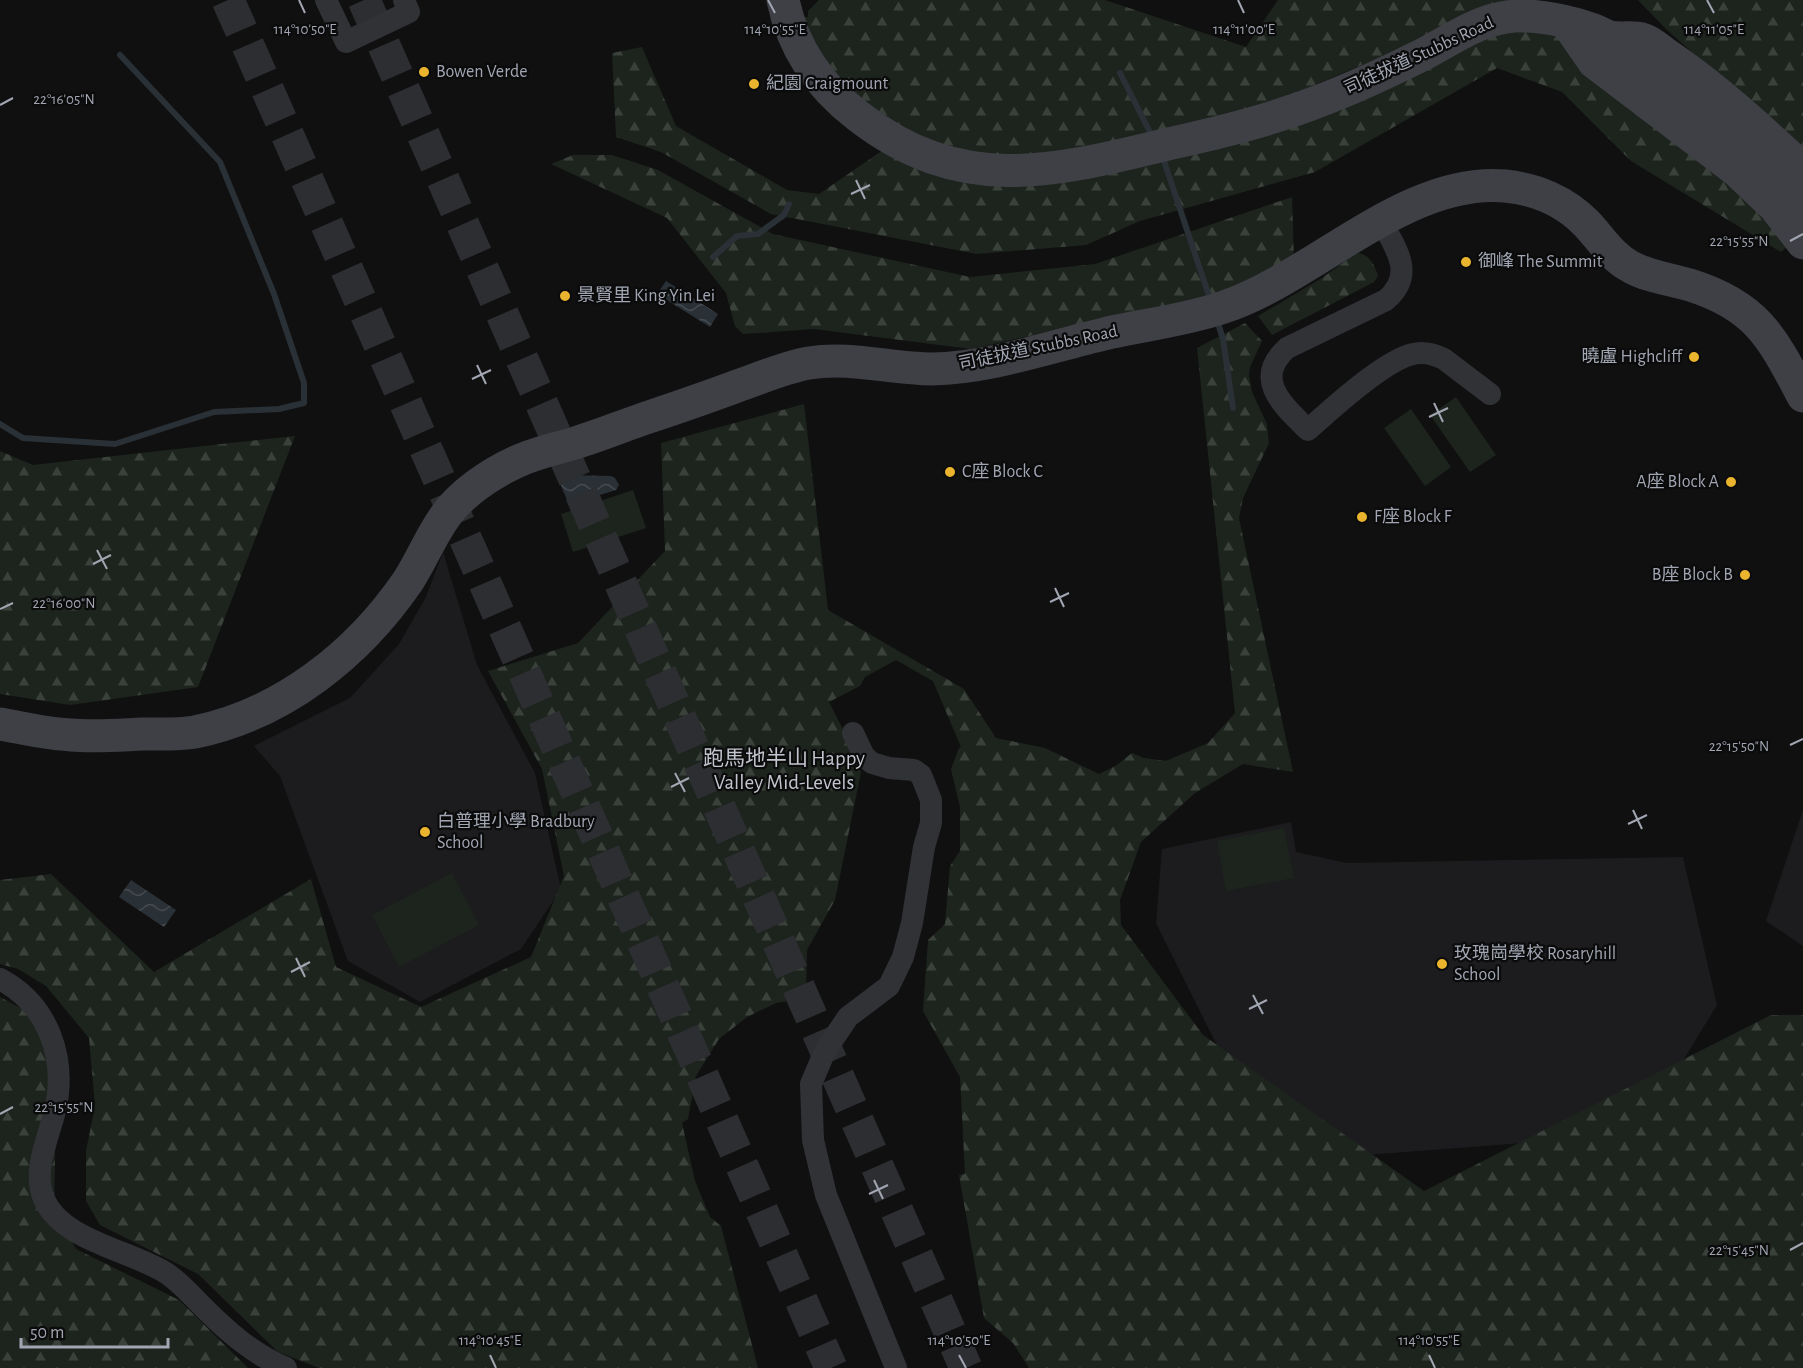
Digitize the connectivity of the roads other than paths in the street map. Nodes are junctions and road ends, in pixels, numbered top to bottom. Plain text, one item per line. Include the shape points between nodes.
1 (326, 0) edge
2 (404, 0) edge
3 (783, 0) edge
4 (1589, 30) junction
5 (1803, 169) edge
6 (1803, 200) edge
7 (1382, 221) junction
8 (1803, 243) edge
9 (1490, 394) dead end
10 (1803, 396) edge
11 (0, 724) edge
12 (853, 733) dead end
13 (0, 979) edge
14 (286, 1368) edge
15 (896, 1368) edge

1 - 2 street via 346,42 410,12
3 - 4 main road, 司徒拔道 Stubbs Road via 807,64 864,120 917,151 953,163 1007,172 1060,168 1255,124 1357,85 1488,21 1518,16 1546,18
4 - 5 main road, 司徒拔道 Stubbs Road via 1644,39 1714,90
4 - 6 main road
4 - 8 main road via 1594,62 1736,170 1775,207
7 - 9 street via 1401,262 1398,286 1386,300 1287,348 1272,370 1277,398 1308,430 1378,373 1404,357 1420,353 1444,358
7 - 10 main road, 司徒拔道 Stubbs Road via 1454,190 1507,186 1548,197 1569,208 1630,267 1717,295 1746,312 1775,344
7 - 11 main road, 司徒拔道 Stubbs Road via 1268,288 1214,310 969,365 932,369 852,361 813,362 524,458 481,482 446,514 409,580 357,643 304,686 247,716 191,733 67,735
12 - 15 street via 864,756 872,763 914,770 921,775 931,800 931,823 903,957 889,986 848,1017 825,1051 812,1084 813,1140 826,1195
13 - 14 street via 19,992 41,1017 57,1054 58,1092 40,1173 41,1191 54,1215 74,1231 167,1274 248,1348

